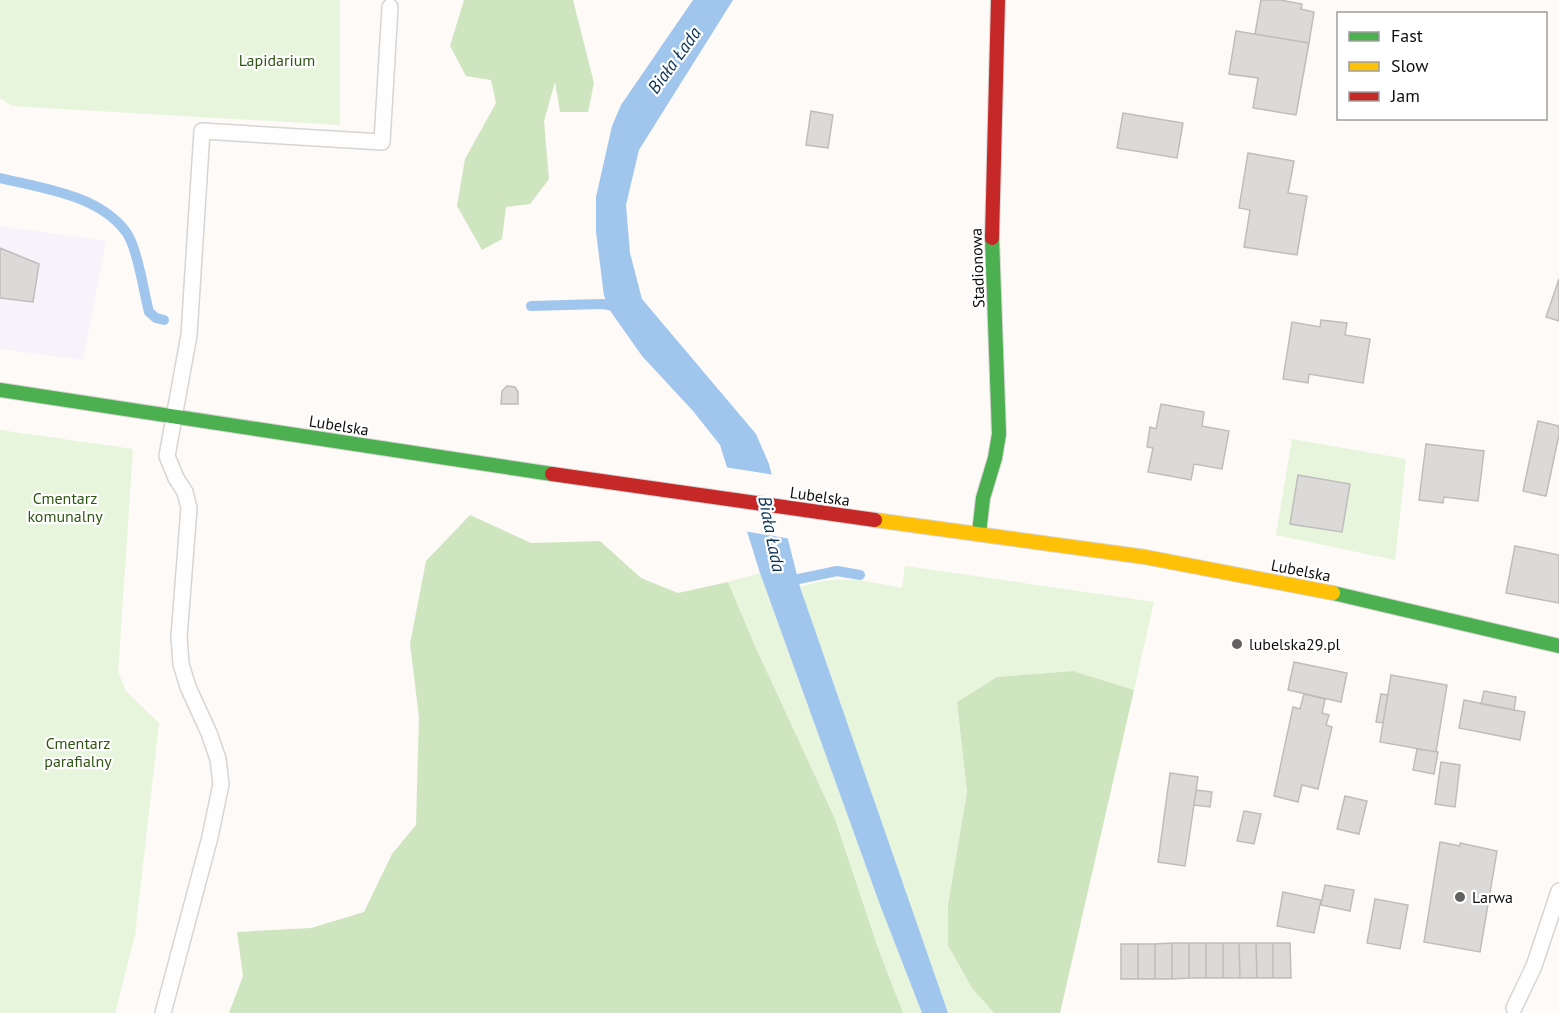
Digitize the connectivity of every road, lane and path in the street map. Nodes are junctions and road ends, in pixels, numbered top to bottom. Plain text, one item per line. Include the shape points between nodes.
1 (998, 0) edge
2 (390, 8) dead end
3 (0, 390) edge
4 (173, 416) junction
5 (979, 533) junction
6 (1559, 646) edge
7 (1559, 891) edge
8 (1515, 1008) dead end
9 (163, 1013) edge

1 - 5 street, Stadionowa via 992,230 999,434 983,498
2 - 4 lane via 382,142 202,131 189,335
3 - 4 street, Lubelska
4 - 5 street, Lubelska via 845,517
4 - 9 lane via 167,456 189,508 179,638 181,664 218,759 221,784
5 - 6 street, Lubelska via 1088,548 1325,591
7 - 8 lane

